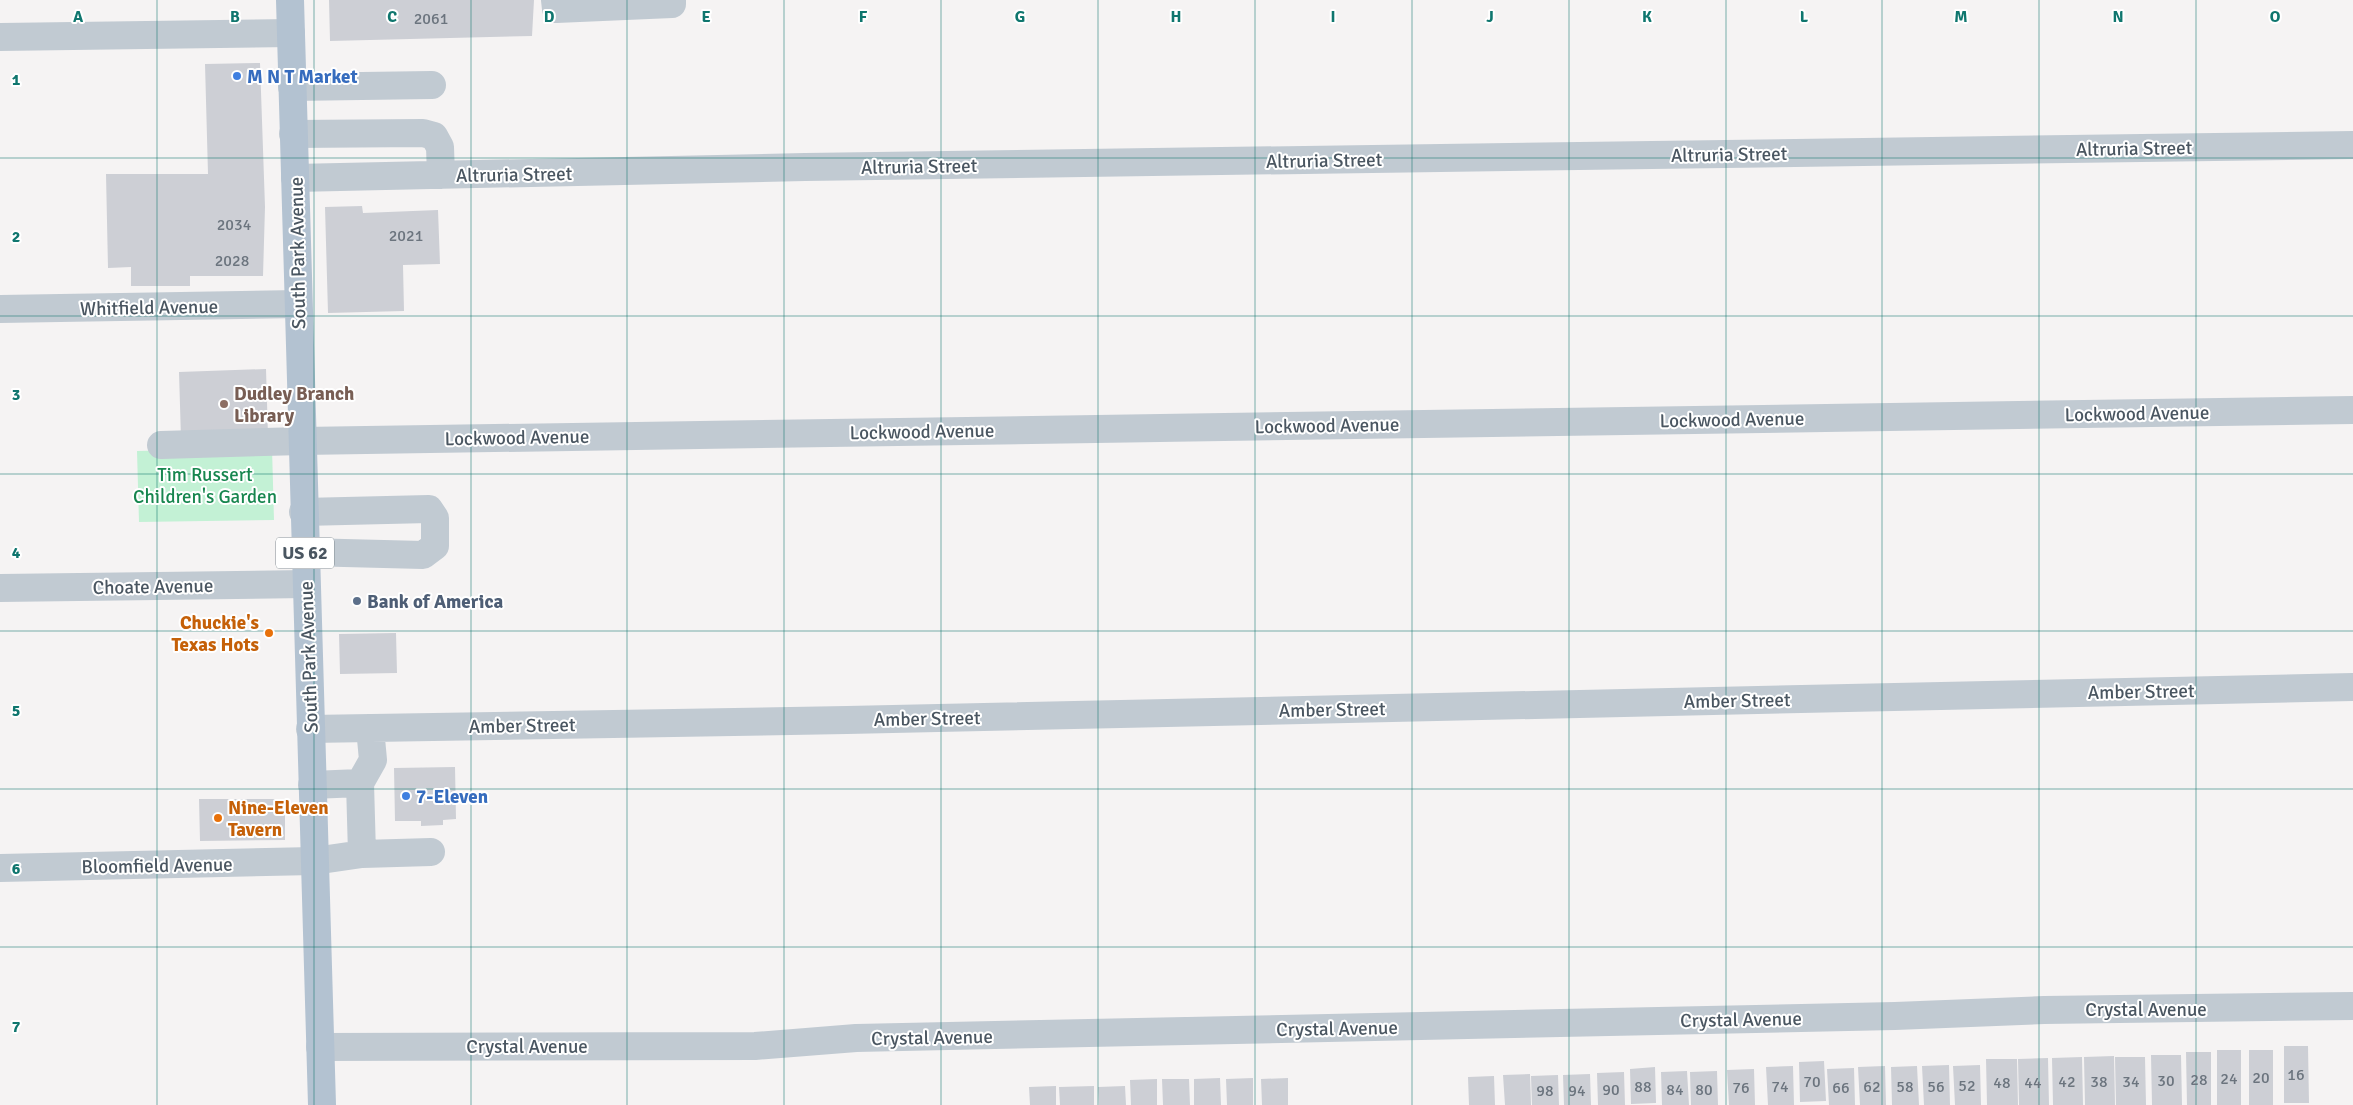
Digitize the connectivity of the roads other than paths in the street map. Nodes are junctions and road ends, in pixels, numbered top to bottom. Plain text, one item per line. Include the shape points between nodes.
1 (290, 0) edge
2 (555, 0) edge
3 (672, 0) edge
4 (291, 33) junction
5 (0, 37) edge
6 (432, 85) dead end
7 (292, 86) junction
8 (293, 134) junction
9 (2353, 145) edge
10 (440, 175) junction
11 (295, 178) junction
12 (298, 304) junction
13 (0, 309) edge
14 (2353, 410) edge
15 (302, 441) junction
16 (161, 445) dead end
17 (304, 512) junction
18 (305, 552) junction
19 (306, 584) junction
20 (0, 588) edge
21 (2353, 687) edge
22 (370, 728) junction
23 (310, 729) junction
24 (360, 783) junction
25 (312, 785) junction
26 (431, 852) dead end
27 (362, 854) junction
28 (314, 862) junction
29 (0, 868) edge
30 (2353, 1006) edge
31 (320, 1047) junction
32 (322, 1105) edge

1 - 4 main road, South Park Avenue / US 62
2 - 3 street via 556,9 672,4
4 - 5 street
4 - 7 main road, South Park Avenue / US 62
6 - 7 street
7 - 8 main road, South Park Avenue / US 62
8 - 10 street via 423,133 434,136 440,147
8 - 11 main road, South Park Avenue / US 62
9 - 10 street, Altruria Street
10 - 11 street, Altruria Street
11 - 12 main road, South Park Avenue / US 62
12 - 13 street, Whitfield Avenue
12 - 15 main road, South Park Avenue / US 62
14 - 15 street, Lockwood Avenue
15 - 16 street, Lockwood Avenue
15 - 17 main road, South Park Avenue / US 62
17 - 18 main road, South Park Avenue / US 62
17 - 18 street via 429,509 435,518 435,546 423,555
18 - 19 main road, South Park Avenue / US 62
19 - 20 street, Choate Avenue
19 - 23 main road, South Park Avenue / US 62
21 - 22 street, Amber Street
22 - 23 street, Amber Street
22 - 24 street via 373,760
23 - 25 main road, South Park Avenue / US 62
24 - 25 street
24 - 27 street
25 - 28 main road, South Park Avenue / US 62
26 - 27 street, Bloomfield Avenue
27 - 28 street, Bloomfield Avenue
28 - 29 street, Bloomfield Avenue
28 - 31 main road, South Park Avenue / US 62
30 - 31 street, Crystal Avenue via 2044,1010 856,1038 755,1046
31 - 32 main road, South Park Avenue / US 62

